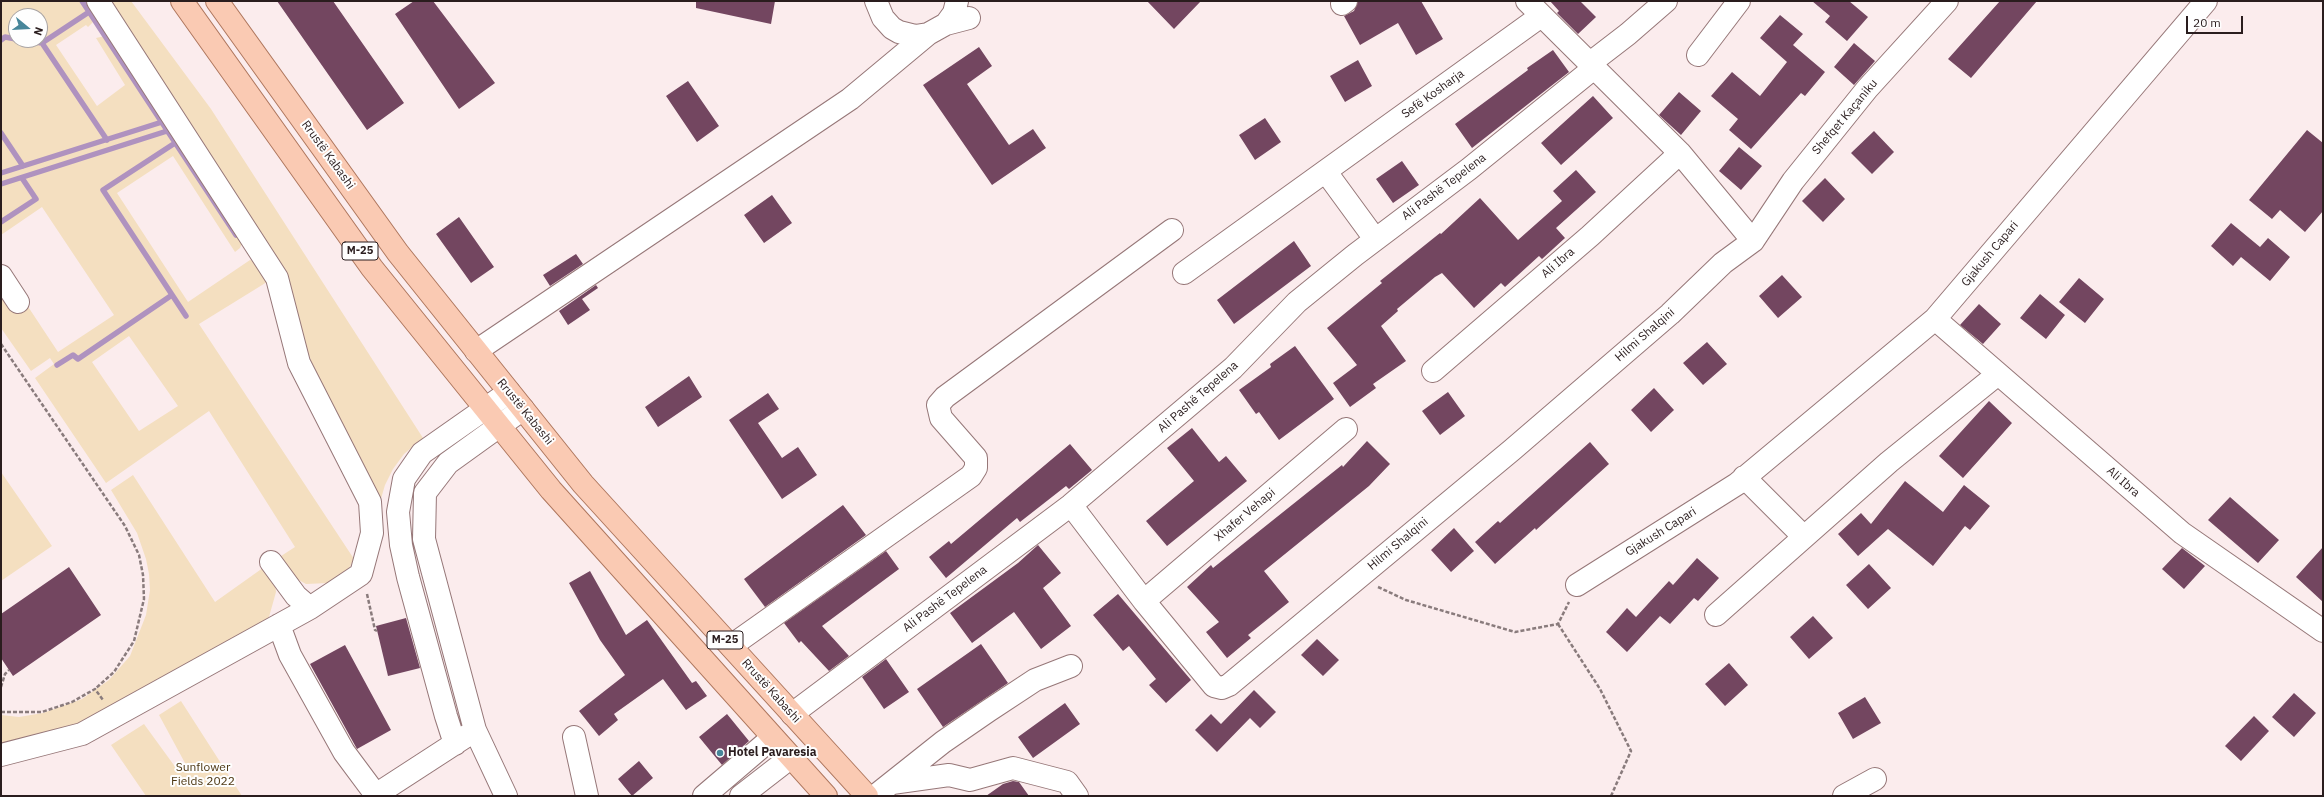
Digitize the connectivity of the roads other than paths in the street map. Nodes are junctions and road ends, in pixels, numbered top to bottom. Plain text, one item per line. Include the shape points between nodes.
1 (98, 1) edge
2 (182, 1) edge
3 (217, 1) edge
4 (876, 1) edge
5 (1666, 1) edge
6 (1739, 1) edge
7 (1947, 1) edge
8 (2206, 1) edge
9 (1534, 9) edge
10 (963, 10) edge
11 (937, 29) junction
12 (1698, 55) dead end
13 (1591, 66) junction
14 (1680, 153) junction
15 (1326, 172) junction
16 (1172, 230) dead end
17 (1376, 239) junction
18 (1752, 241) junction
19 (1184, 273) dead end
20 (1, 276) edge
21 (18, 302) dead end
22 (1935, 319) junction
23 (476, 351) junction
24 (1433, 371) dead end
25 (1998, 374) junction
26 (509, 392) junction
27 (486, 409) junction
28 (523, 409) junction
29 (500, 427) junction
30 (1346, 429) dead end
31 (1744, 477) junction
32 (1071, 505) junction
33 (1803, 536) junction
34 (271, 562) dead end
35 (1577, 585) road end
36 (1144, 601) junction
37 (310, 608) junction
38 (1716, 615) dead end
39 (279, 625) junction
40 (2323, 631) edge
41 (731, 646) junction
42 (1071, 666) dead end
43 (792, 714) junction
44 (476, 730) junction
45 (574, 737) dead end
46 (772, 738) junction
47 (455, 744) junction
48 (1, 755) edge
49 (790, 758) junction
50 (1875, 779) dead end
51 (882, 790) edge
52 (375, 796) edge
53 (506, 796) edge
54 (587, 796) edge
55 (704, 796) edge
56 (741, 796) edge
57 (826, 796) edge
58 (866, 796) edge
59 (1077, 796) edge
60 (1844, 796) edge

1 - 37 street via 278,278 299,363 370,502 372,533 361,574
2 - 27 main road, M-25 via 372,268
3 - 23 main road, Rrustë Kabashi / M-25 via 398,253
4 - 11 street via 883,18 892,28 915,36
5 - 13 street, Ali Pashë Tepelena
6 - 12 street
7 - 18 street, Shefqet Kaçaniku via 1867,90 1798,175
8 - 22 street, Gjakush Capari
9 - 13 street
9 - 15 street, Sefë Kosharja
10 - 11 street
11 - 23 street via 850,99
13 - 14 street
13 - 17 street, Ali Pashë Tepelena via 1468,169
14 - 18 street
14 - 24 street, Ali Ibra via 1590,236
15 - 17 street
15 - 19 street, Sefë Kosharja
16 - 41 street via 945,397 938,405 941,418 976,458 976,468 971,476
17 - 32 street, Ali Pashë Tepelena via 1297,302 1233,368
18 - 36 street, Hilmi Shalqini via 1723,263 1670,314 1512,450 1241,676 1222,688 1214,686
20 - 21 street
22 - 25 street, Ali Ibra
22 - 31 street, Gjakush Capari
23 - 26 main road, Rrustë Kabashi / M-25
25 - 33 street
25 - 40 street, Ali Ibra via 2182,533
26 - 27 street
26 - 28 main road, Rrustë Kabashi / M-25
27 - 29 main road, M-25
27 - 47 street via 422,453 404,479 398,512 401,545 408,576
28 - 29 street
28 - 41 main road, Rrustë Kabashi / M-25 via 583,484
29 - 44 street via 448,463 425,493 424,539
29 - 46 main road, M-25 via 551,490
30 - 36 street, Xhafer Vehapi
31 - 33 street
31 - 35 street, Gjakush Capari via 1685,518
32 - 36 street, Hilmi Shalqini
32 - 43 street, Ali Pashë Tepelena
33 - 38 street
34 - 37 street via 296,596
37 - 39 street
39 - 48 street via 82,734
39 - 52 street via 290,655 344,752
41 - 43 main road, Rrustë Kabashi / M-25
42 - 51 street via 1029,684 943,742
43 - 58 main road, Rrustë Kabashi / M-25
44 - 47 street
44 - 53 street
45 - 54 street
46 - 49 main road, M-25
46 - 55 street
47 - 52 street
49 - 56 street
49 - 57 main road, M-25
50 - 60 street
51 - 59 street via 949,775 970,780 1013,768 1067,782

